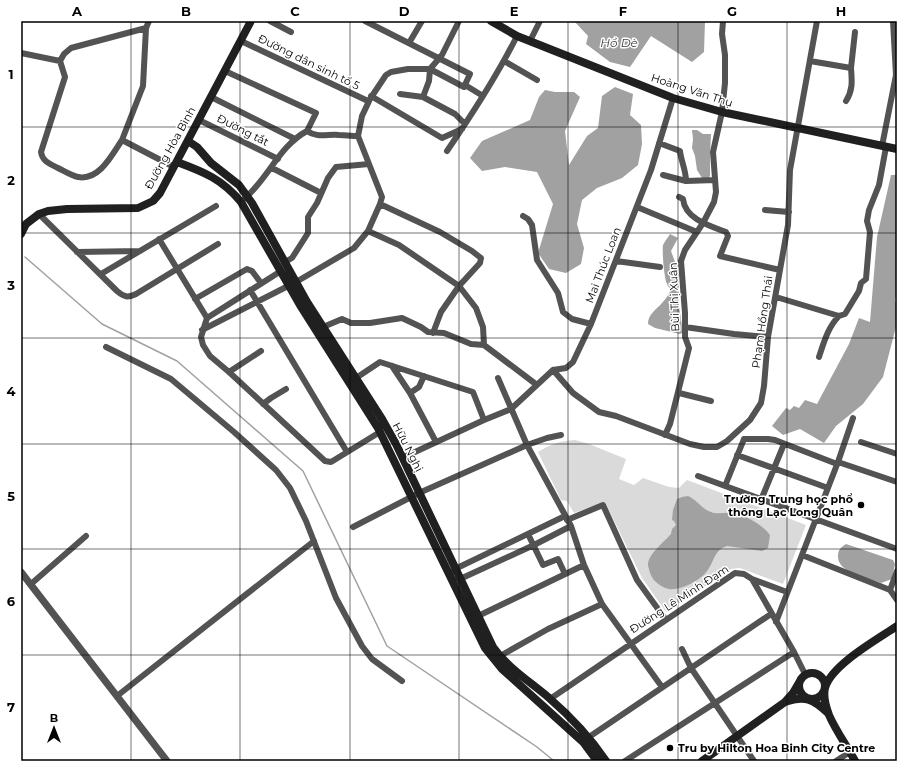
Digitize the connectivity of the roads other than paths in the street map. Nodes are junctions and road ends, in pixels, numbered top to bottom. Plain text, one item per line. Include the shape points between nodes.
1 (149, 21) edge
2 (251, 21) edge
3 (270, 21) edge
4 (365, 21) edge
5 (422, 21) edge
6 (459, 21) edge
7 (491, 21) edge
8 (540, 21) edge
9 (723, 21) edge
10 (817, 21) edge
11 (893, 21) edge
12 (146, 28) junction
13 (291, 32) dead end
14 (856, 32) dead end
15 (516, 36) junction
16 (241, 40) junction
17 (530, 41) junction
18 (409, 43) junction
19 (21, 53) edge
20 (439, 58) junction
21 (60, 61) junction
22 (504, 61) junction
23 (810, 61) junction
24 (430, 68) junction
25 (851, 68) junction
26 (225, 71) junction
27 (537, 80) dead end
28 (464, 86) junction
29 (400, 94) dead end
30 (483, 96) junction
31 (211, 97) junction
32 (423, 97) junction
33 (673, 98) junction
34 (370, 99) junction
35 (846, 101) dead end
36 (722, 112) junction
37 (200, 120) junction
38 (464, 127) junction
39 (796, 129) junction
40 (307, 131) junction
41 (358, 136) junction
42 (295, 139) junction
43 (122, 140) junction
44 (188, 141) junction
45 (659, 142) junction
46 (884, 147) junction
47 (897, 149) edge
48 (447, 151) dead end
49 (278, 159) junction
50 (175, 164) junction
51 (369, 164) junction
52 (272, 168) junction
53 (664, 174) dead end
54 (715, 180) junction
55 (686, 181) junction
56 (321, 193) junction
57 (679, 197) dead end
58 (244, 199) junction
59 (380, 204) junction
60 (216, 206) dead end
61 (637, 207) junction
62 (765, 210) dead end
63 (789, 212) junction
64 (39, 214) junction
65 (523, 216) dead end
66 (703, 223) junction
67 (368, 231) junction
68 (697, 232) junction
69 (21, 234) edge
70 (159, 239) junction
71 (218, 244) dead end
72 (140, 251) junction
73 (77, 252) junction
74 (616, 261) junction
75 (285, 262) junction
76 (660, 267) dead end
77 (177, 269) junction
78 (281, 270) junction
79 (780, 270) junction
80 (101, 274) junction
81 (261, 283) junction
82 (293, 284) junction
83 (459, 286) junction
84 (250, 290) junction
85 (776, 297) junction
86 (195, 299) junction
87 (257, 302) junction
88 (839, 316) junction
89 (207, 318) junction
90 (590, 324) junction
91 (323, 327) junction
92 (685, 327) junction
93 (202, 330) junction
94 (434, 333) junction
95 (768, 337) junction
96 (484, 345) junction
97 (106, 347) dead end
98 (261, 351) dead end
99 (819, 357) dead end
100 (392, 366) junction
101 (553, 370) junction
102 (229, 372) junction
103 (424, 376) junction
104 (356, 378) junction
105 (498, 378) dead end
106 (537, 385) junction
107 (286, 389) dead end
108 (410, 393) junction
109 (679, 393) junction
110 (711, 401) dead end
111 (264, 404) junction
112 (511, 409) junction
113 (853, 418) dead end
114 (484, 420) junction
115 (738, 431) junction
116 (380, 432) junction
117 (561, 435) dead end
118 (665, 435) junction
119 (744, 439) junction
120 (436, 442) junction
121 (861, 442) dead end
122 (784, 444) junction
123 (527, 445) junction
124 (392, 447) junction
125 (347, 452) junction
126 (897, 454) edge
127 (737, 455) junction
128 (402, 458) junction
129 (838, 463) junction
130 (774, 468) junction
131 (698, 476) dead end
132 (897, 482) edge
133 (725, 486) junction
134 (828, 488) junction
135 (416, 494) junction
136 (761, 500) junction
137 (815, 520) junction
138 (568, 521) junction
139 (353, 528) dead end
140 (528, 534) junction
141 (86, 536) dead end
142 (314, 541) junction
143 (534, 545) junction
144 (897, 549) edge
145 (490, 552) junction
146 (802, 555) junction
147 (495, 563) junction
148 (584, 565) junction
149 (455, 569) junction
150 (897, 571) edge
151 (21, 572) edge
152 (565, 574) junction
153 (450, 576) junction
154 (460, 579) junction
155 (752, 579) junction
156 (30, 584) junction
157 (890, 590) junction
158 (787, 592) junction
159 (897, 600) edge
160 (602, 604) junction
161 (771, 614) junction
162 (478, 616) junction
163 (666, 620) junction
164 (776, 622) junction
165 (897, 626) edge
166 (630, 644) junction
167 (682, 649) dead end
168 (794, 652) junction
169 (500, 656) junction
170 (840, 665) junction
171 (691, 668) junction
172 (809, 673) junction
173 (800, 681) junction
174 (402, 682) dead end
175 (662, 687) junction
176 (825, 688) junction
177 (117, 696) junction
178 (550, 699) junction
179 (809, 699) junction
180 (785, 702) junction
181 (715, 703) junction
182 (830, 715) junction
183 (566, 720) junction
184 (737, 736) junction
185 (589, 737) junction
186 (850, 752) junction
187 (167, 761) edge
188 (597, 761) edge
189 (606, 761) edge
190 (625, 761) edge
191 (702, 761) edge
192 (754, 761) edge
193 (836, 761) edge
194 (855, 761) edge

1 - 12 street
2 - 16 main road, Đường Hòa Bình
3 - 13 street
4 - 18 street
5 - 18 street
6 - 20 street
7 - 15 main road, Hoàng Văn Thụ
8 - 17 street
9 - 36 street, Bùi Thị Xuân via 725,83
10 - 23 street, Phạm Hồng Thái
11 - 46 street via 896,75
12 - 21 street via 71,48
12 - 43 street via 143,86
14 - 25 street
15 - 17 main road, Hoàng Văn Thụ
15 - 22 street
16 - 26 main road, Đường Hòa Bình
16 - 34 street, Đường dân sinh tổ 5
17 - 33 main road, Hoàng Văn Thụ
18 - 20 street
19 - 21 street
20 - 24 street
20 - 28 street via 470,74
21 - 43 street via 65,77 41,152 43,159 59,169 79,177 88,177 99,171
22 - 27 street
22 - 30 street
23 - 25 street
23 - 39 street, Phạm Hồng Thái
24 - 28 street
24 - 32 street via 429,81
24 - 34 street via 391,72 386,75
25 - 35 street via 853,82
26 - 31 main road, Đường Hòa Bình
26 - 40 street via 316,113
28 - 30 street
29 - 32 street
30 - 38 street
31 - 37 main road, Đường Hòa Bình
31 - 42 street
32 - 38 street via 455,114
33 - 36 main road, Hoàng Văn Thụ
33 - 45 street, Mai Thúc Loan
34 - 38 street, Đường dân sinh tổ 5 via 442,138
34 - 41 street via 362,116
36 - 39 main road, Hoàng Văn Thụ
36 - 54 street, Bùi Thị Xuân via 713,152
37 - 44 main road, Đường Hòa Bình
37 - 49 street, Đường tắt
38 - 48 street
39 - 46 main road, Hoàng Văn Thụ
39 - 63 street, Phạm Hồng Thái via 790,170
40 - 41 street via 324,136
40 - 42 street
41 - 51 street
42 - 49 street
43 - 50 street
44 - 50 main road, Đường Hòa Bình
44 - 58 main road, Hữu Nghị via 198,147 210,163 239,186
45 - 55 street via 680,151
45 - 61 street, Mai Thúc Loan
46 - 47 main road, Hoàng Văn Thụ
46 - 88 street via 879,185 867,222 870,232 866,279 861,283 845,314
49 - 52 street
50 - 58 main road, Hữu Nghị via 204,172
50 - 64 main road, Đường Hòa Bình via 160,193 153,201 138,208 67,209
51 - 56 street via 336,167
51 - 59 street via 381,193
52 - 56 street
52 - 58 street
53 - 55 street
54 - 55 street
54 - 66 street, Bùi Thị Xuân via 714,202
56 - 75 street via 308,217 308,233 292,258
57 - 66 street via 683,206
58 - 75 main road, Hữu Nghị
58 - 78 main road, Hữu Nghị
59 - 67 street
59 - 83 street via 440,232 480,256 480,263
60 - 70 street
61 - 68 street
61 - 74 street, Mai Thúc Loan
62 - 63 street
63 - 79 street, Phạm Hồng Thái
64 - 69 main road via 26,224
64 - 73 street
65 - 90 street via 532,225 537,260 558,293 563,312 569,318
66 - 68 street, Bùi Thị Xuân
66 - 79 street via 726,232 728,236 720,256
67 - 82 street via 354,248
67 - 83 street via 399,245
68 - 92 street, Bùi Thị Xuân via 681,261
70 - 72 street
70 - 77 street
71 - 77 street
72 - 73 street
72 - 80 street
73 - 80 street
74 - 76 street
74 - 90 street, Mai Thúc Loan
75 - 82 main road, Hữu Nghị
77 - 80 street via 131,297 122,295
77 - 86 street
78 - 81 street
78 - 82 main road, Hữu Nghị
79 - 85 street, Phạm Hồng Thái
81 - 84 street
81 - 86 street via 252,271 247,269
82 - 87 street
82 - 91 main road, Hữu Nghị
82 - 116 main road, Hữu Nghị
83 - 94 street via 441,312
83 - 96 street via 476,308 483,327
84 - 87 street
84 - 89 street
85 - 88 street
85 - 95 street, Phạm Hồng Thái
86 - 89 street
87 - 93 street
87 - 125 street
88 - 99 street via 830,328
89 - 93 street
90 - 101 street, Mai Thúc Loan via 573,362 566,368
91 - 94 street via 342,319 351,323 370,323 402,318
91 - 104 main road, Hữu Nghị
92 - 95 street
92 - 109 street, Bùi Thị Xuân via 685,337 690,348
93 - 102 street via 203,345 210,356
94 - 96 street via 444,333 471,344
95 - 115 street, Phạm Hồng Thái via 761,403 750,420
96 - 106 street
97 - 142 street via 171,379 276,470 290,488
98 - 102 street
100 - 103 street
100 - 104 street via 380,362
100 - 108 street
101 - 106 street, Mai Thúc Loan
101 - 118 street, Phạm Hồng Thái via 573,393 599,412
102 - 111 street
103 - 108 street via 419,387
103 - 114 street via 473,392
104 - 124 main road, Hữu Nghị via 382,419
105 - 112 street
106 - 112 street, Mai Thúc Loan
107 - 111 street
108 - 120 street
109 - 110 street
109 - 118 street, Bùi Thị Xuân
111 - 125 street via 325,461 331,462
112 - 114 street
112 - 123 street
113 - 129 street
114 - 120 street
115 - 118 street, Phạm Hồng Thái via 717,446 704,447
115 - 119 street
116 - 124 main road, Hữu Nghị
116 - 125 street
117 - 123 street
119 - 122 street via 768,439
119 - 127 street
120 - 128 street
121 - 126 street
122 - 129 street
122 - 130 street
123 - 135 street
123 - 138 street
124 - 128 main road, Hữu Nghị
124 - 135 main road, Hữu Nghị
127 - 130 street
127 - 133 street
128 - 135 main road, Hữu Nghị
129 - 132 street
129 - 134 street
130 - 134 street
130 - 136 street
131 - 133 street
133 - 136 street
134 - 137 street
135 - 139 street
135 - 149 main road, Hữu Nghị
135 - 153 main road, Hữu Nghị
136 - 137 street
137 - 144 street
137 - 146 street
138 - 140 street
138 - 143 street
138 - 148 street
138 - 163 street via 603,505 637,580
140 - 143 street
140 - 145 street
141 - 156 street
142 - 174 street via 336,598 362,646 372,659
142 - 177 street
143 - 147 street
143 - 152 street via 543,565 558,559
145 - 147 street
145 - 149 street
146 - 157 street
146 - 158 street
147 - 154 street
148 - 152 street
148 - 160 street
149 - 153 street
149 - 154 main road, Hữu Nghị
150 - 157 street
151 - 156 street
152 - 162 street
153 - 154 street
153 - 183 main road, Hữu Nghị via 492,658 502,669
154 - 162 main road, Hữu Nghị
155 - 158 street
155 - 161 street
155 - 163 street, Đường Lê Minh Đạm via 744,574 735,573
156 - 177 street
157 - 159 street
158 - 164 street
160 - 166 street
160 - 169 street via 548,629
161 - 164 street
161 - 171 street
162 - 169 main road, Hữu Nghị
163 - 166 street, Đường Lê Minh Đạm
164 - 168 street
165 - 170 main road
166 - 175 street
166 - 178 street, Đường Lê Minh Đạm
167 - 171 street
168 - 172 street
168 - 181 street
169 - 178 main road, Hữu Nghị
170 - 172 main road via 826,671
170 - 176 main road
171 - 175 street
171 - 181 street
172 - 173 main road
172 - 176 main road via 821,676
173 - 179 main road via 801,694
173 - 180 main road
175 - 185 street
176 - 179 main road via 821,696
176 - 182 main road via 825,700
177 - 187 street
178 - 183 main road, Hữu Nghị
179 - 180 main road via 796,698
179 - 182 main road
180 - 184 main road
181 - 184 street
181 - 190 street
182 - 186 main road
183 - 185 main road, Hữu Nghị
183 - 188 main road, Hữu Nghị
184 - 191 main road
184 - 192 street
185 - 189 main road, Hữu Nghị
186 - 193 street
186 - 194 main road

